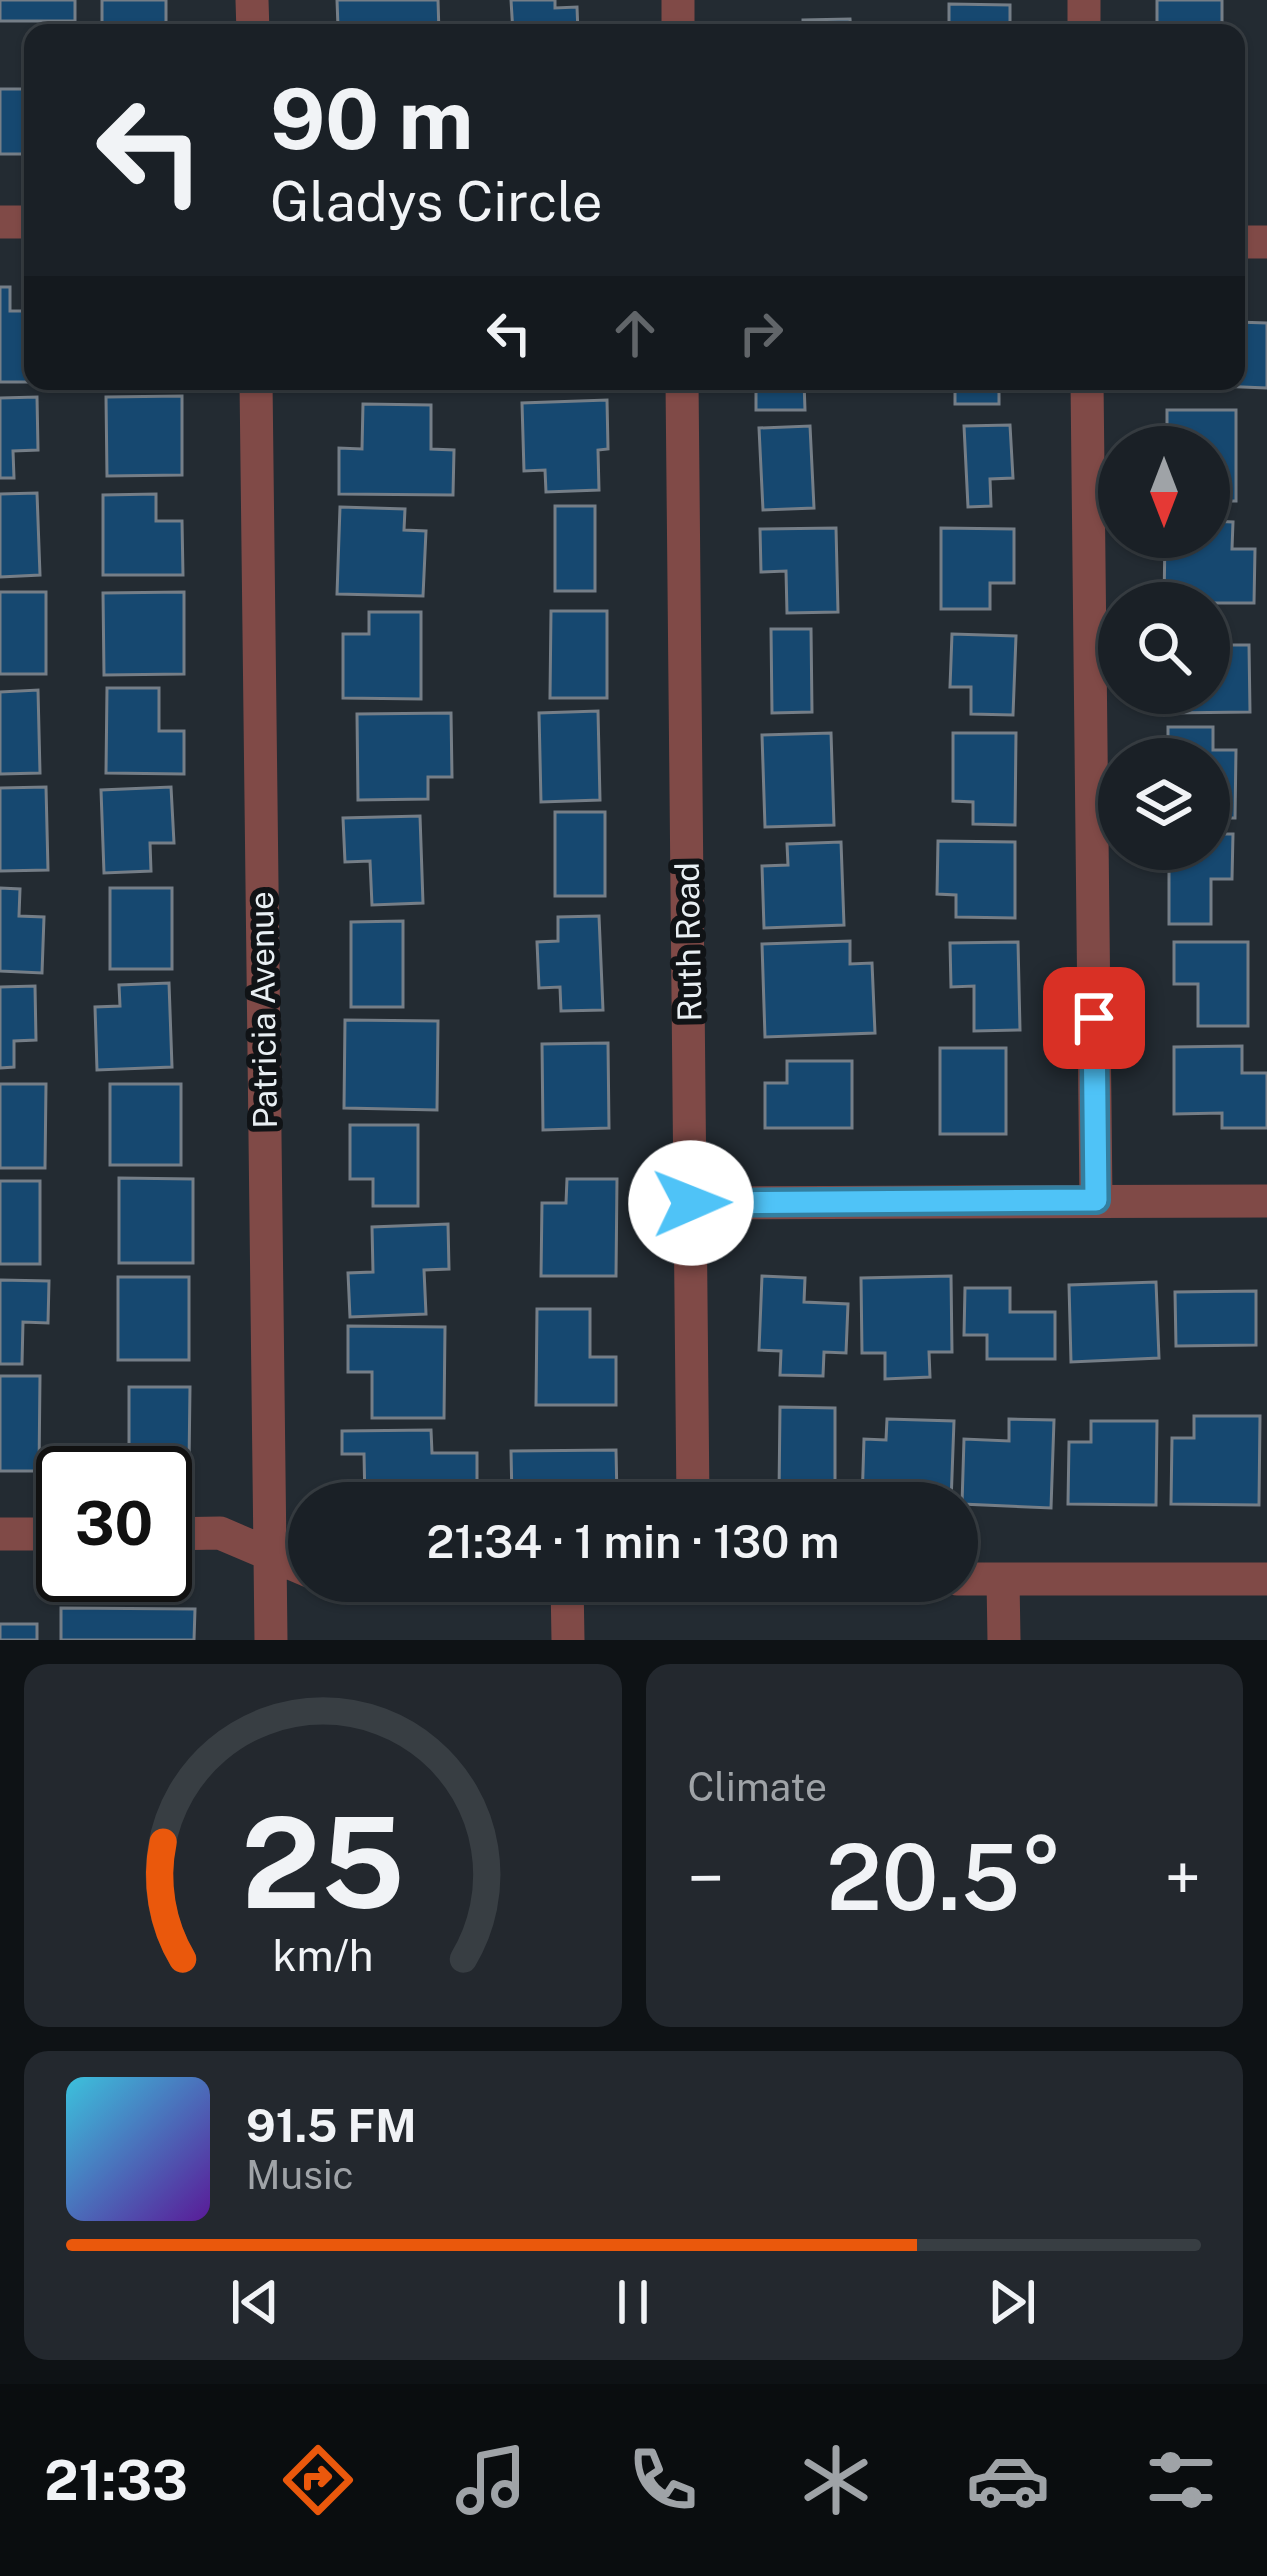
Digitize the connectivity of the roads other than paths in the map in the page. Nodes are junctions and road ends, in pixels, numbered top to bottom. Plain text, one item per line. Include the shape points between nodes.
1 (256, 390) edge
2 (682, 390) edge
3 (1087, 390) edge
4 (1096, 1200) junction
5 (1267, 1201) edge
6 (691, 1203) junction
7 (693, 1482) edge
8 (0, 1534) edge
9 (36, 1534) edge
10 (192, 1534) edge
11 (270, 1553) junction
12 (288, 1561) edge
13 (978, 1579) edge
14 (1267, 1579) edge
15 (1003, 1580) junction
16 (567, 1602) edge
17 (271, 1640) edge
18 (568, 1640) edge
19 (1004, 1640) edge

1 - 11 street, Patricia Avenue
2 - 6 street, Ruth Road
3 - 4 street
4 - 5 street
4 - 6 street
6 - 7 street, Ruth Road
8 - 9 street
10 - 11 street via 220,1533
11 - 12 street
11 - 17 street, Patricia Avenue
13 - 15 street
14 - 15 street
15 - 19 street
16 - 18 street

